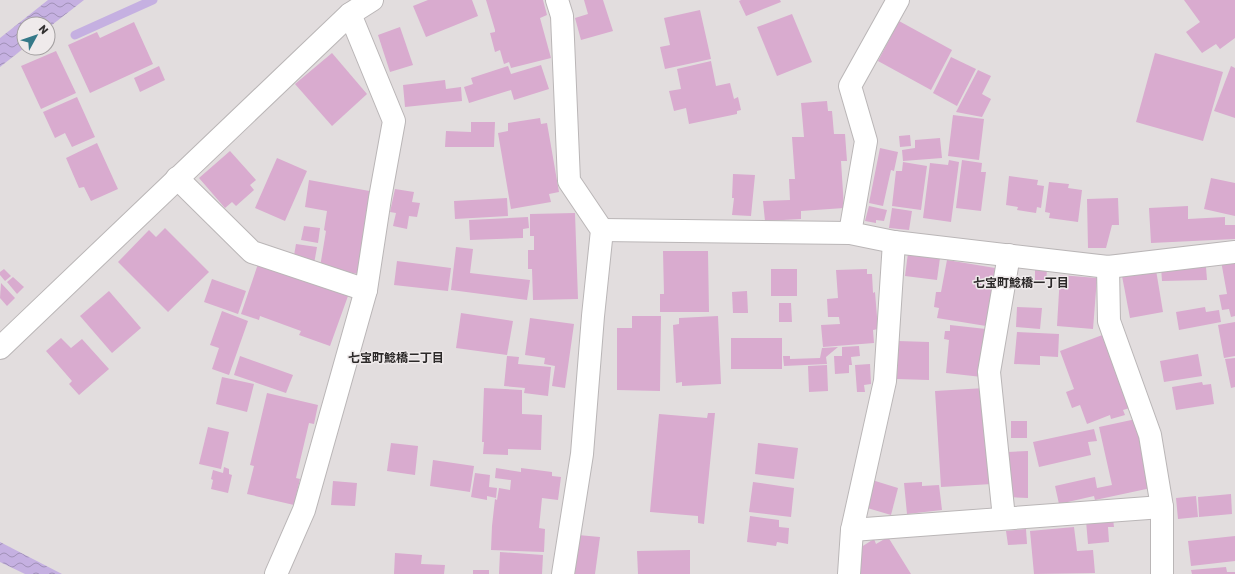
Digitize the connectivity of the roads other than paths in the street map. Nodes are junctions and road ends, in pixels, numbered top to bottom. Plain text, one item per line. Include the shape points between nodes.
1 (372, 0) edge
2 (557, 0) edge
3 (898, 0) edge
4 (350, 14) junction
5 (177, 178) junction
6 (602, 230) junction
7 (850, 233) junction
8 (894, 242) junction
9 (1235, 252) edge
10 (1009, 255) junction
11 (1108, 267) junction
12 (366, 290) junction
13 (0, 348) edge
14 (1162, 507) junction
15 (1004, 518) junction
16 (852, 530) junction
17 (276, 574) edge
18 (563, 574) edge
19 (849, 574) edge
20 (1162, 574) edge

1 - 4 street
2 - 6 street via 562,16 569,181
3 - 7 street via 850,86 866,141
4 - 5 street
4 - 12 street via 394,121
5 - 12 street via 252,252
5 - 13 street
6 - 7 street
6 - 18 street via 582,454
7 - 8 street
8 - 10 street
8 - 16 street via 885,381
9 - 11 street
10 - 11 street
10 - 15 street via 989,372
11 - 14 street via 1109,321 1150,435
12 - 17 street via 304,510
14 - 15 street
14 - 20 street
15 - 16 street
16 - 19 street

